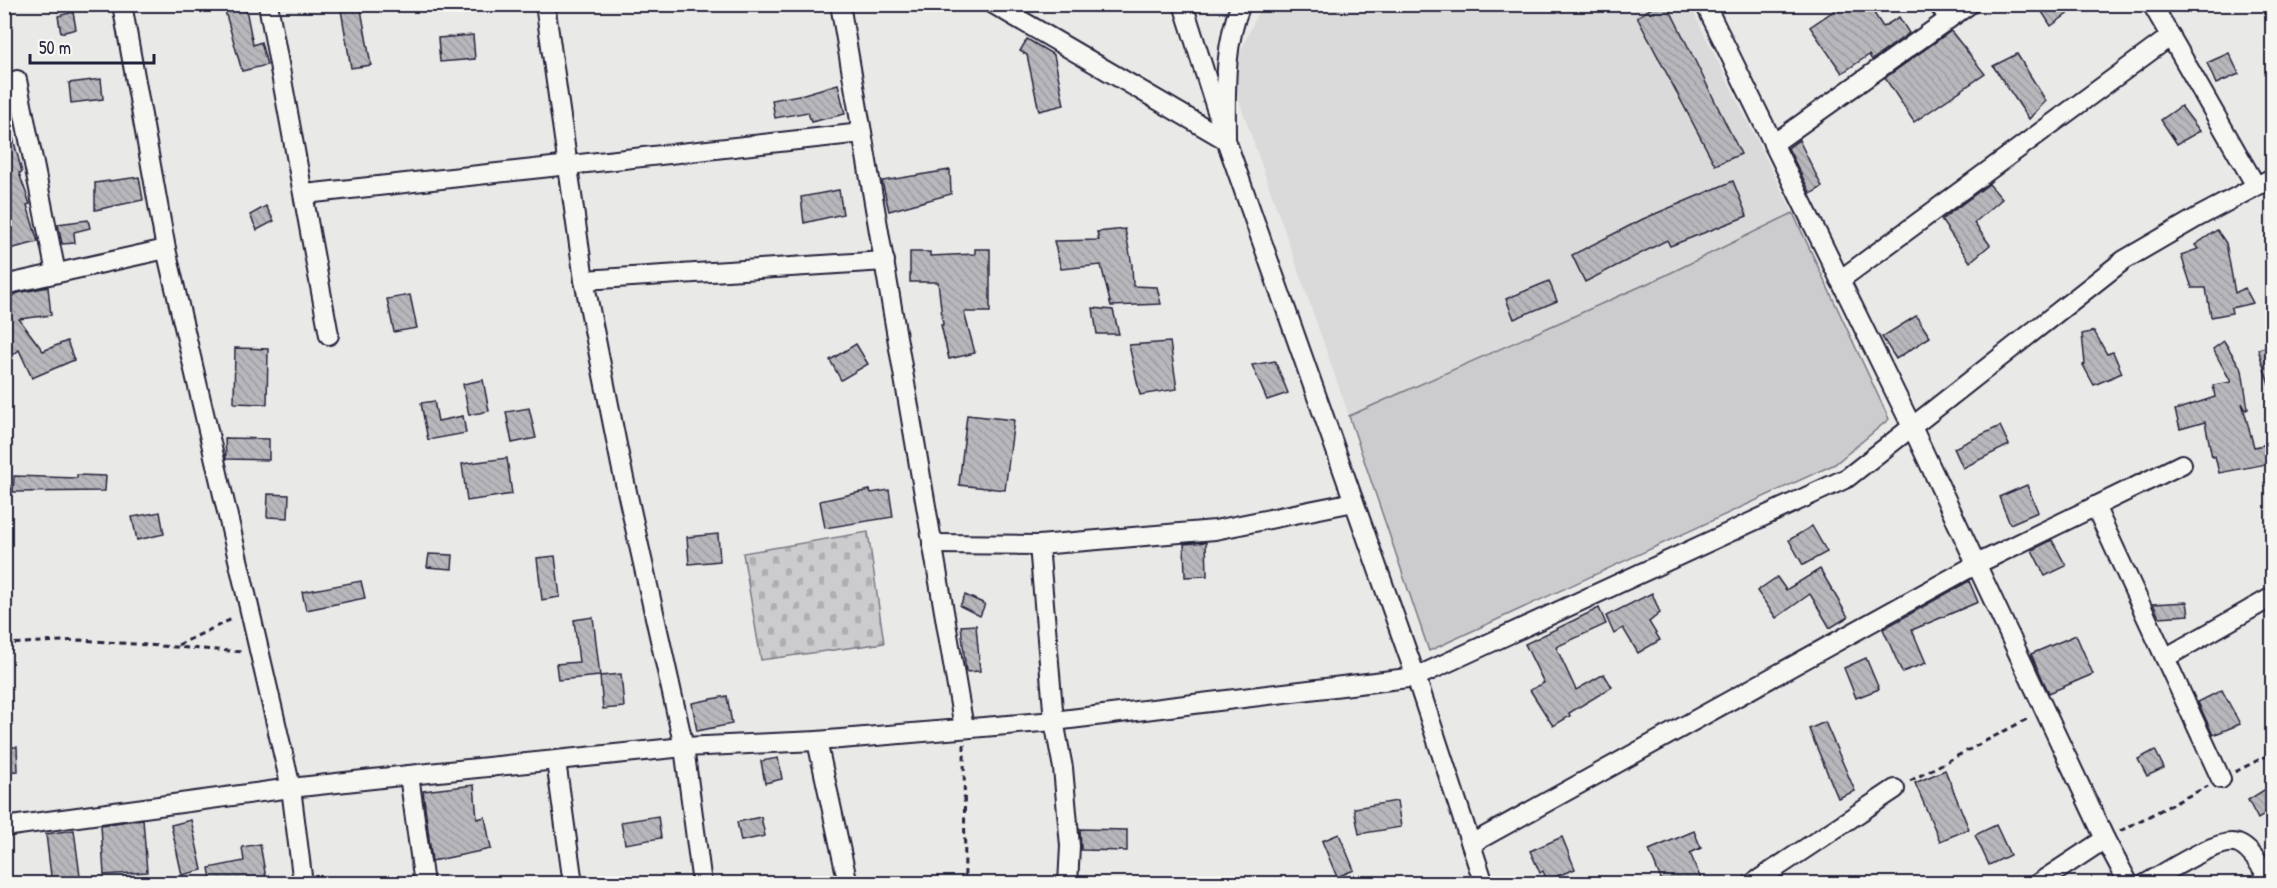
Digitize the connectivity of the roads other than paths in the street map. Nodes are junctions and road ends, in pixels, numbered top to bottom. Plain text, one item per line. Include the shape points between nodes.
1 (123, 4) edge
2 (267, 4) edge
3 (545, 4) edge
4 (840, 4) edge
5 (993, 4) edge
6 (1183, 4) edge
7 (1241, 4) edge
8 (1934, 4) edge
9 (1970, 4) edge
10 (2152, 4) edge
11 (1706, 5) edge
12 (1945, 22) junction
13 (2171, 36) junction
14 (17, 80) dead end
15 (862, 133) junction
16 (1226, 140) junction
17 (1773, 144) junction
18 (567, 165) junction
19 (2264, 182) edge
20 (304, 194) junction
21 (166, 249) junction
22 (885, 261) junction
23 (56, 273) junction
24 (584, 280) junction
25 (1840, 280) junction
26 (4, 285) edge
27 (329, 335) dead end
28 (1912, 429) junction
29 (2182, 464) dead end
30 (1354, 502) junction
31 (2095, 506) junction
32 (933, 544) junction
33 (1039, 545) junction
34 (1975, 565) junction
35 (2272, 597) edge
36 (2165, 658) junction
37 (1416, 677) junction
38 (1054, 721) junction
39 (964, 728) junction
40 (817, 741) junction
41 (684, 747) junction
42 (556, 761) junction
43 (409, 775) junction
44 (2221, 779) road end
45 (291, 788) junction
46 (1895, 789) road end
47 (4, 826) edge
48 (2105, 839) junction
49 (1471, 844) junction
50 (2272, 881) edge
51 (303, 884) edge
52 (424, 884) edge
53 (573, 884) edge
54 (702, 884) edge
55 (849, 884) edge
56 (1068, 884) edge
57 (1484, 884) edge
58 (1752, 884) edge
59 (2037, 884) edge
60 (2129, 884) edge
61 (2145, 884) edge

1 - 21 street
2 - 20 street
3 - 18 street
4 - 15 street
5 - 16 street
6 - 16 street
7 - 16 street via 1226,76
8 - 12 lane
9 - 12 street
10 - 13 street
11 - 17 street
12 - 17 street
13 - 19 street
13 - 25 street
14 - 23 street
15 - 18 street
15 - 22 street
16 - 30 street
17 - 25 street
18 - 20 street
18 - 24 street
19 - 28 street via 2124,260
20 - 27 street
21 - 23 street
21 - 45 street
22 - 24 street
22 - 32 street
23 - 26 street
24 - 41 street
25 - 28 street
28 - 34 street
28 - 37 street via 1847,478
29 - 31 street
30 - 33 street via 1215,530
30 - 37 street
31 - 34 street
31 - 36 street
32 - 33 street
32 - 39 street
33 - 38 street
34 - 48 street
34 - 49 street
35 - 36 street
36 - 44 street
37 - 38 street
37 - 49 street
38 - 39 street
38 - 56 street via 1070,846
39 - 40 street
40 - 41 street
40 - 55 street
41 - 42 street
41 - 54 street
42 - 43 street
42 - 53 street
43 - 45 street
43 - 52 street
45 - 47 street
45 - 51 street
46 - 58 street
48 - 59 street
48 - 60 street
49 - 57 street
50 - 61 street via 2240,844 2229,842

